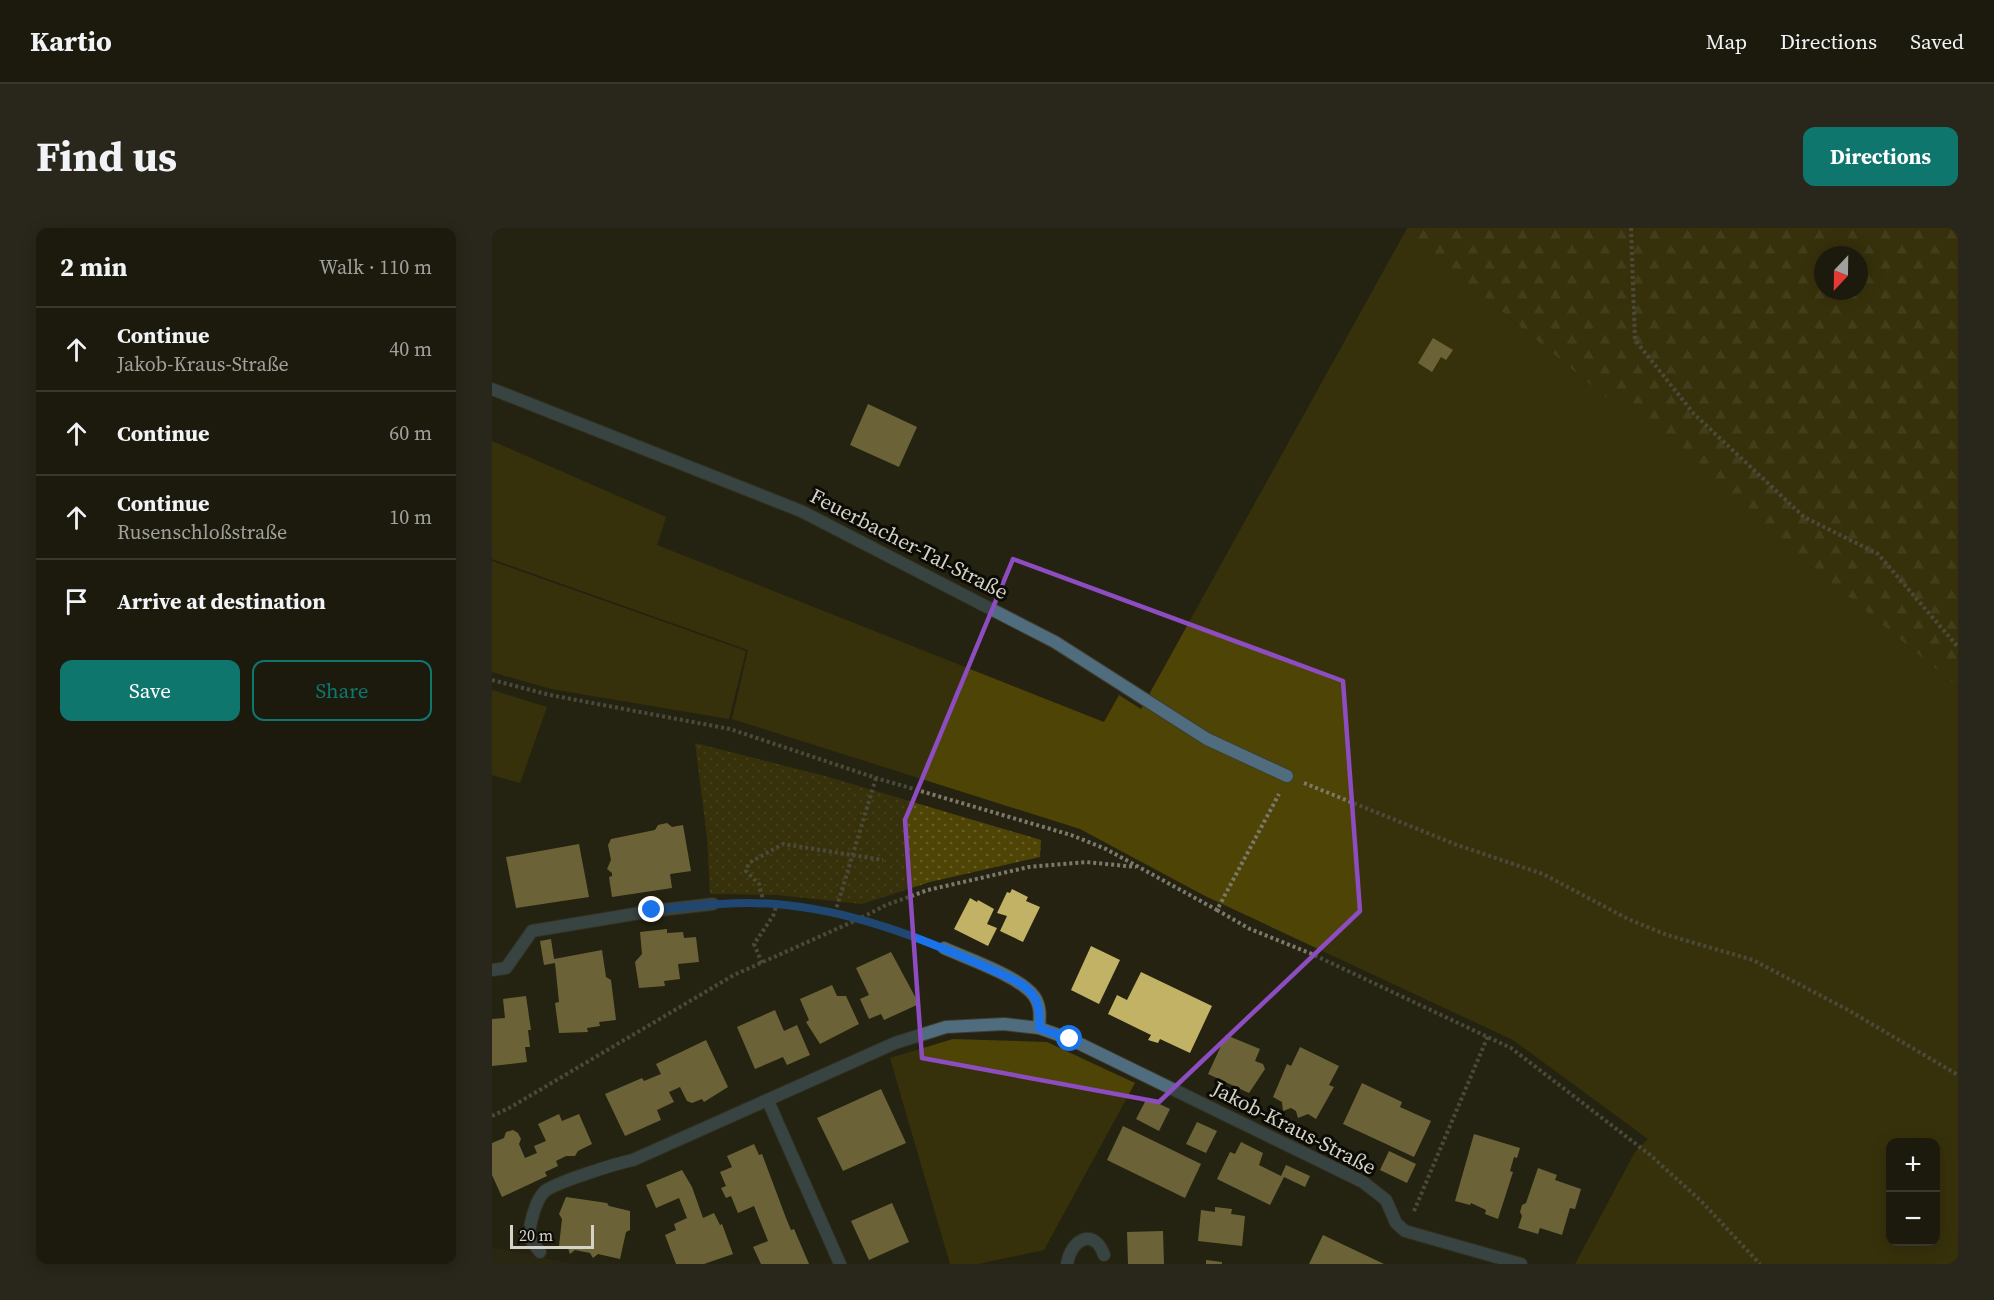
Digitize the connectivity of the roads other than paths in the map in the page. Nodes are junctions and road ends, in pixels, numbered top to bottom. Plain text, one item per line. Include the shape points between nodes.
1 (492, 388) edge
2 (1287, 776) road end
3 (713, 904) road end
4 (944, 948) road end
5 (492, 970) edge
6 (1039, 1028) junction
7 (768, 1101) junction
8 (540, 1252) dead end
9 (1104, 1256) dead end
10 (840, 1264) edge
11 (1067, 1264) edge
12 (1521, 1264) edge

1 - 2 street, Feuerbacher-Tal-Straße via 801,511 857,538 1055,642 1207,739
3 - 5 street via 652,910 532,931 506,968
4 - 6 street via 1018,982 1034,997 1041,1014
6 - 7 street, Jakob-Kraus-Straße via 1004,1024 946,1026 895,1043
6 - 12 street, Jakob-Kraus-Straße via 1070,1039 1363,1182 1386,1200 1396,1223 1405,1231
7 - 8 street, Jakob-Kraus-Straße via 633,1160 545,1191 528,1236
7 - 10 street
9 - 11 street via 1094,1242 1079,1240 1071,1248

